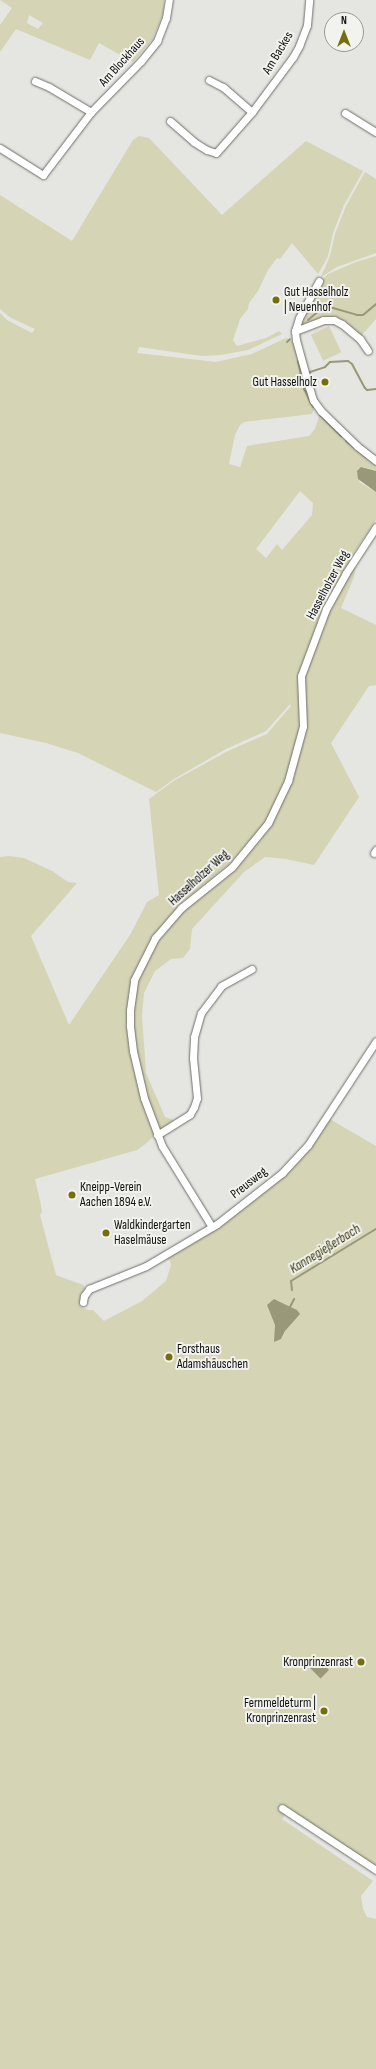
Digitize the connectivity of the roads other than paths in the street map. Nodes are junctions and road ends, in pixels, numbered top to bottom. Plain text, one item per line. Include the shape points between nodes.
1 (169, 0) edge
2 (309, 0) edge
3 (209, 80) dead end
4 (34, 81) dead end
5 (91, 112) junction
6 (252, 112) junction
7 (345, 113) dead end
8 (170, 121) dead end
9 (376, 132) edge
10 (0, 148) edge
11 (319, 281) dead end
12 (295, 331) junction
13 (368, 351) dead end
14 (376, 461) edge
15 (376, 527) edge
16 (252, 969) dead end
17 (376, 1041) edge
18 (157, 1136) junction
19 (212, 1227) junction
20 (83, 1302) dead end
21 (282, 1808) dead end
22 (376, 1870) edge

1 - 5 street, Am Blockhaus via 166,18 157,40 141,61
2 - 6 street, Am Backes via 307,25 299,46
3 - 6 street via 223,87
4 - 5 street
5 - 10 street, Am Blockhaus via 43,175
6 - 8 street, Am Backes via 216,153 200,146
7 - 9 street
11 - 12 street via 299,318
12 - 13 street via 323,320 334,320 360,339
12 - 14 street via 304,370 318,407 347,437
15 - 18 street, Hasselholzer Weg via 352,562 326,609 301,676 303,726 288,782 268,823 232,867 181,908 155,938 134,980 130,1010 133,1051 144,1098
16 - 18 street via 221,986 201,1013 194,1037 193,1058 197,1098 194,1107 190,1114
17 - 19 street, Preusweg via 308,1145 282,1173
18 - 19 street, Hasselholzer Weg
19 - 20 street, Preusweg via 146,1266 90,1289
21 - 22 street

